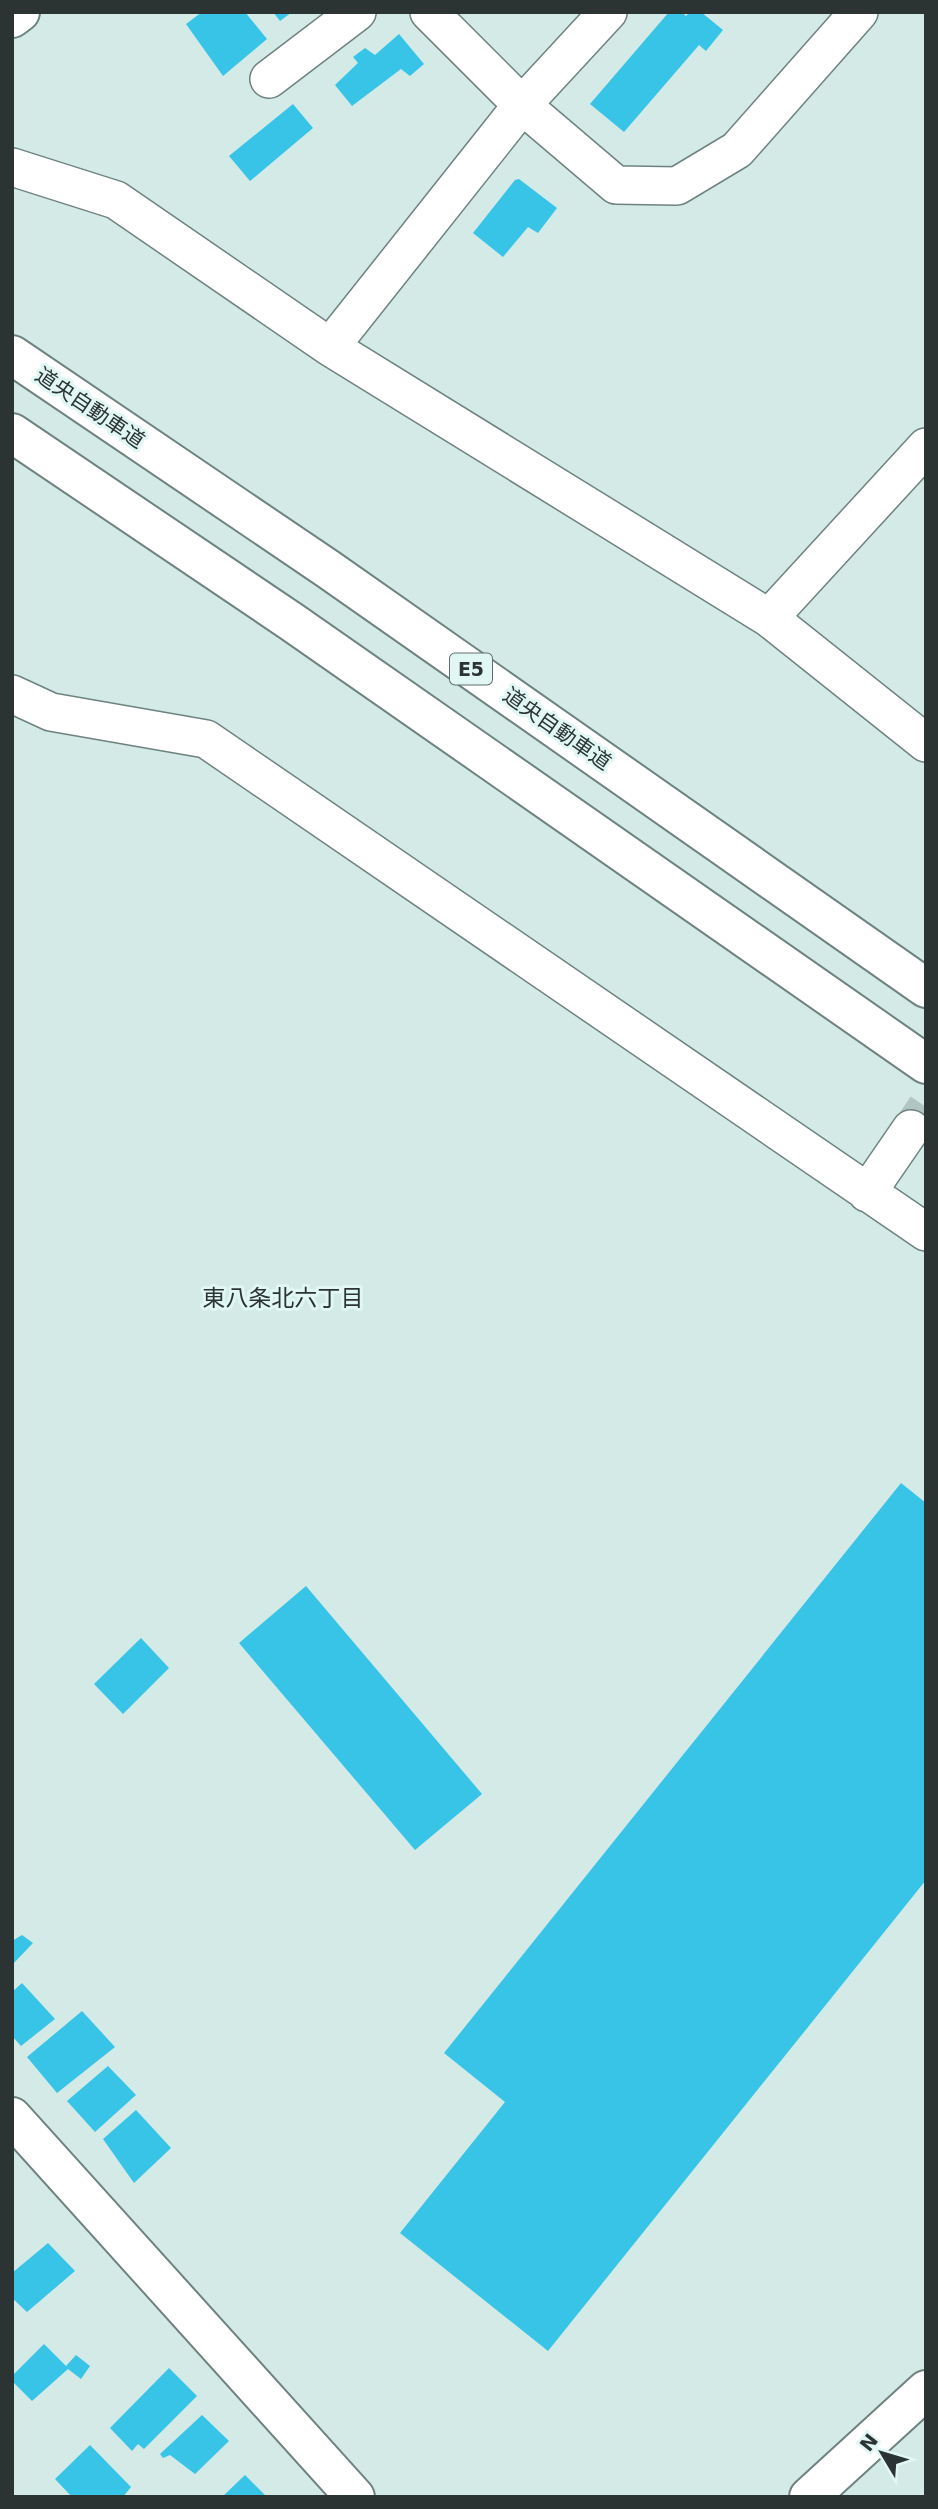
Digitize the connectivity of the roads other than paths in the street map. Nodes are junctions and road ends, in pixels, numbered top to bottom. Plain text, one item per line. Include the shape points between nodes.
1 (20, 12) edge
2 (357, 12) edge
3 (429, 12) edge
4 (608, 12) edge
5 (859, 12) edge
6 (12, 18) edge
7 (269, 79) dead end
8 (522, 105) junction
9 (12, 167) edge
10 (330, 347) junction
11 (12, 355) edge
12 (12, 433) edge
13 (926, 447) edge
14 (769, 618) junction
15 (12, 694) edge
16 (926, 743) edge
17 (926, 988) edge
18 (926, 1064) edge
19 (911, 1129) tunnel mouth
20 (867, 1193) junction
21 (926, 1232) edge
22 (12, 2117) edge
23 (926, 2390) edge
24 (355, 2497) edge
25 (809, 2497) edge

1 - 6 main road
2 - 7 street
3 - 8 street
4 - 8 street
5 - 8 street via 737,150 677,186 617,185
8 - 10 street
9 - 10 street via 116,200
10 - 14 street
11 - 17 main road, 道央自動車道 / E5 via 328,569
12 - 18 main road via 292,622
13 - 14 street
14 - 16 street
15 - 20 street via 51,712 206,738
19 - 20 street
20 - 21 street
22 - 24 main road
23 - 25 main road

